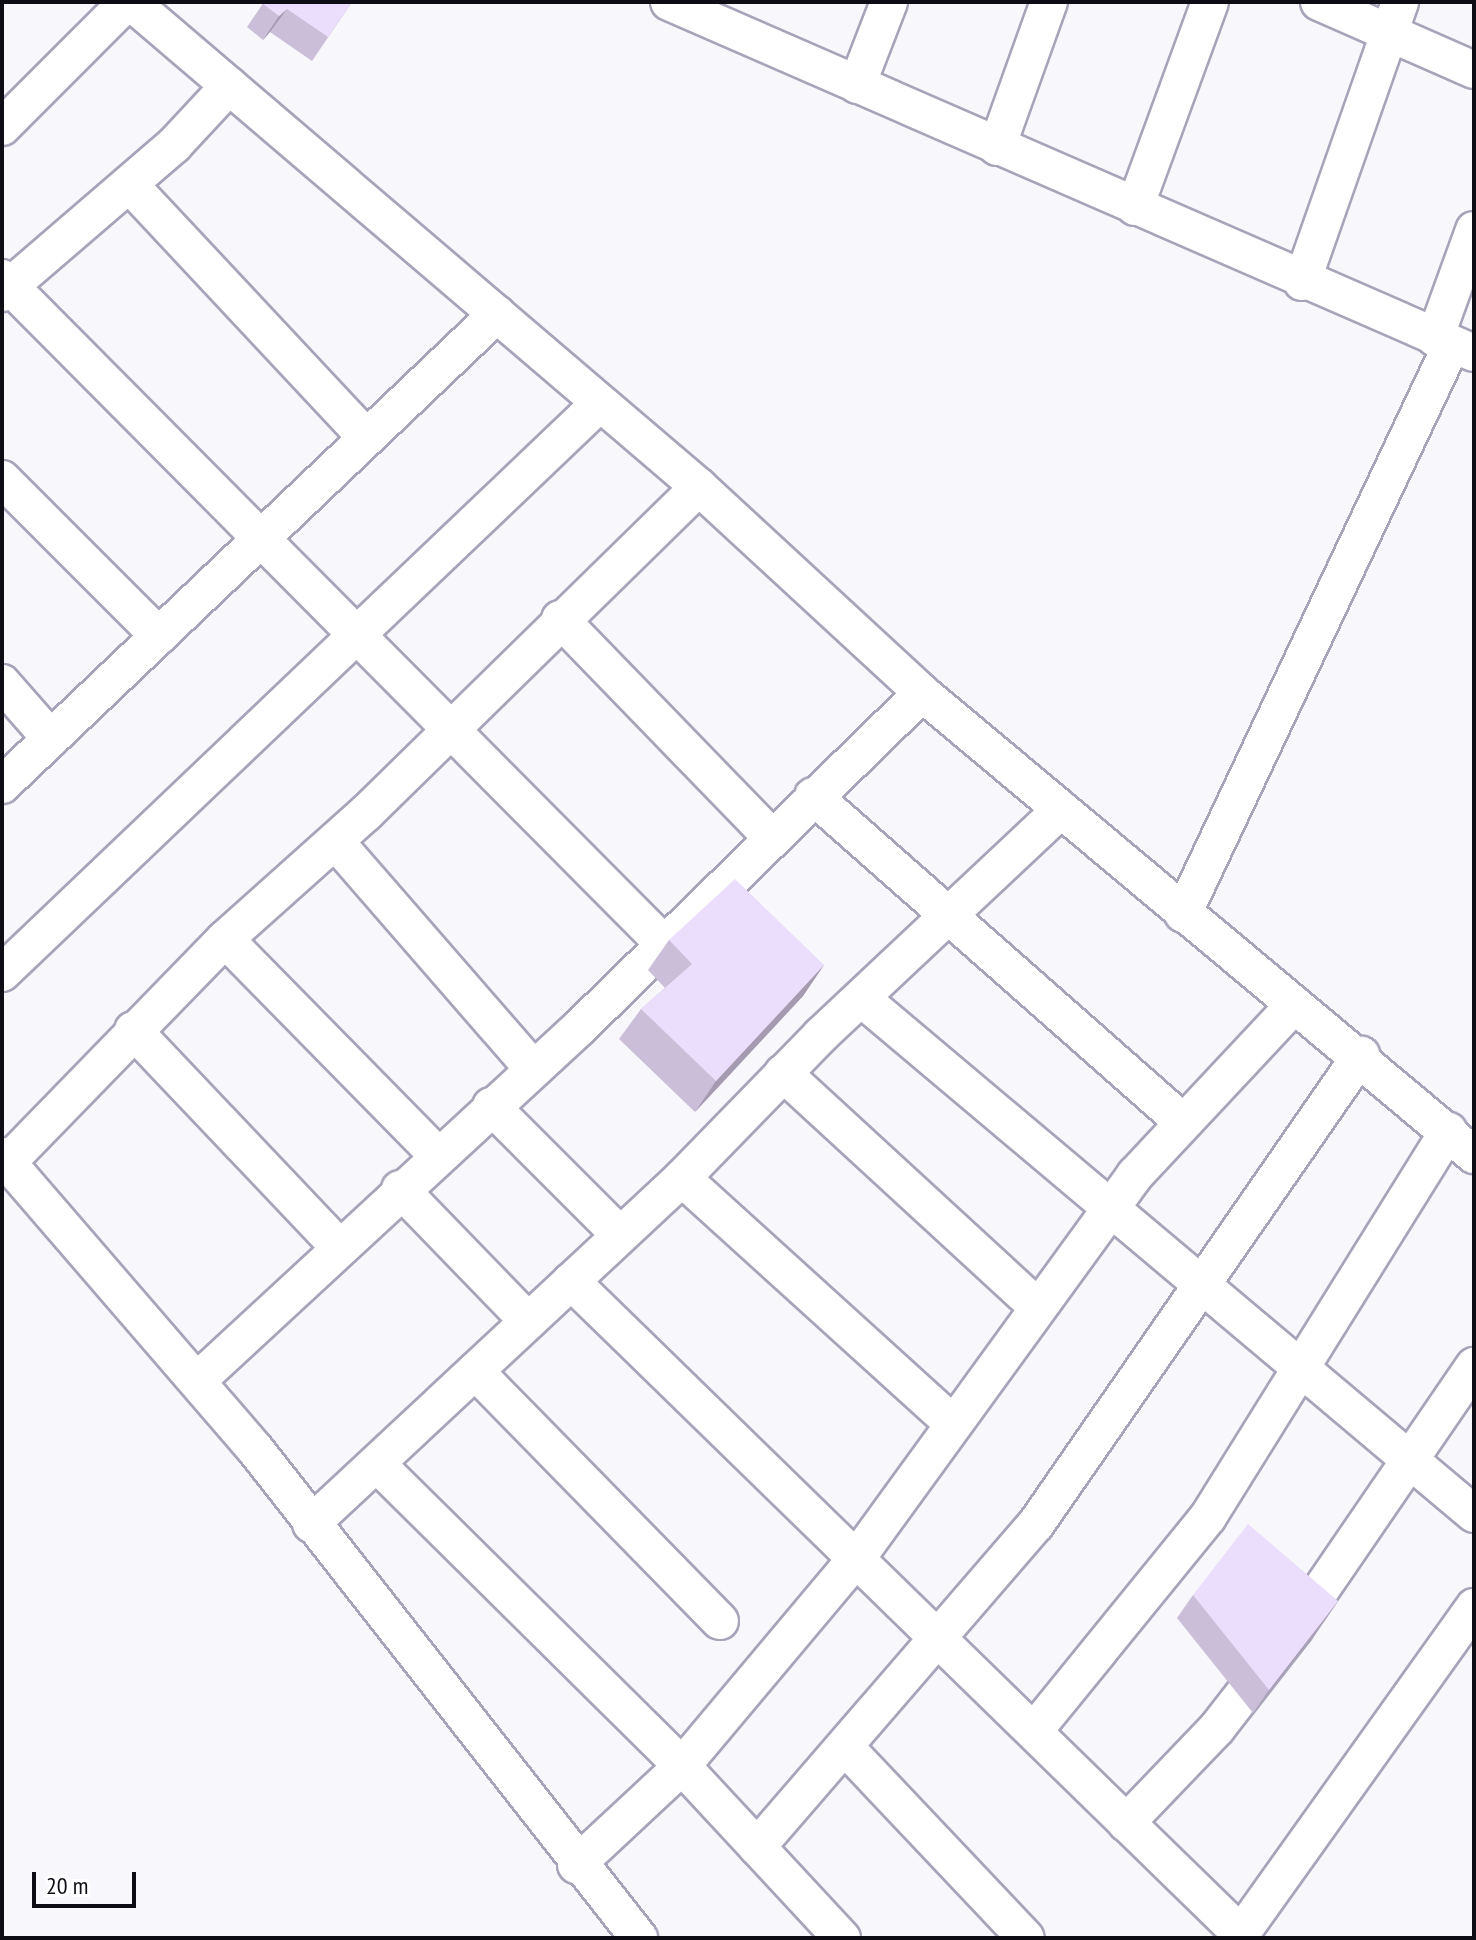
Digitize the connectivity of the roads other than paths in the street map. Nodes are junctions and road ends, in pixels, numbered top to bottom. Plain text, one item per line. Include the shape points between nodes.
1 (129, 2) edge
2 (669, 2) edge
3 (889, 2) edge
4 (1049, 2) edge
5 (1210, 2) edge
6 (1319, 2) edge
7 (732, 15) edge
8 (1394, 17) edge
9 (1474, 70) edge
10 (857, 85) junction
11 (229, 86) junction
12 (2, 127) edge
13 (997, 147) junction
14 (130, 185) junction
15 (1135, 207) junction
16 (1474, 230) edge
17 (1302, 282) junction
18 (4, 285) edge
19 (497, 314) junction
20 (1454, 345) edge
21 (600, 403) junction
22 (365, 436) junction
23 (2, 479) edge
24 (699, 487) junction
25 (259, 538) junction
26 (560, 619) junction
27 (354, 634) junction
28 (159, 636) junction
29 (2, 683) edge
30 (922, 693) junction
31 (449, 730) junction
32 (51, 739) junction
33 (2, 785) edge
34 (813, 796) junction
35 (1061, 810) junction
36 (770, 836) junction
37 (335, 841) junction
38 (1183, 914) junction
39 (949, 918) junction
40 (225, 939) junction
41 (664, 944) junction
42 (2, 973) edge
43 (861, 998) junction
44 (1294, 1005) junction
45 (133, 1030) junction
46 (1361, 1055) junction
47 (533, 1069) junction
48 (783, 1073) junction
49 (491, 1106) junction
50 (1183, 1122) junction
51 (1461, 1143) edge
52 (437, 1155) junction
53 (5, 1159) edge
54 (682, 1178) junction
55 (400, 1189) junction
56 (1109, 1208) junction
57 (620, 1235) junction
58 (339, 1247) junction
59 (571, 1281) junction
60 (1201, 1286) junction
61 (1035, 1305) junction
62 (528, 1321) junction
63 (1474, 1366) edge
64 (475, 1371) junction
65 (1302, 1372) junction
66 (197, 1381) junction
67 (952, 1423) junction
68 (1411, 1461) junction
69 (378, 1465) junction
70 (1474, 1514) edge
71 (311, 1524) junction
72 (859, 1555) junction
73 (1474, 1607) edge
74 (720, 1621) dead end
75 (944, 1639) junction
76 (1034, 1731) junction
77 (847, 1749) junction
78 (682, 1766) junction
79 (1126, 1823) junction
80 (757, 1847) junction
81 (576, 1865) junction
82 (1240, 1937) edge
83 (639, 1938) edge
84 (842, 1938) edge
85 (1026, 1938) edge

1 - 11 street
1 - 12 street
2 - 7 street
3 - 10 street
4 - 13 street
5 - 15 street
6 - 8 street
7 - 10 street
8 - 9 street
8 - 17 street
10 - 13 street
11 - 14 street
11 - 19 street
13 - 15 street
14 - 18 street
14 - 22 street
15 - 17 street
16 - 20 street
17 - 20 street
18 - 25 street
19 - 21 street
19 - 22 street
20 - 38 street
21 - 24 street
21 - 27 street
22 - 25 street
23 - 28 street
24 - 26 street
24 - 30 street
25 - 27 street
25 - 28 street
26 - 31 street
26 - 36 street
27 - 31 street
27 - 42 street
28 - 32 street
29 - 32 street
30 - 34 street
30 - 35 street
31 - 37 street
31 - 41 street
32 - 33 street
34 - 36 street
34 - 39 street
35 - 38 street
35 - 39 street
36 - 41 street
37 - 40 street
37 - 47 street
38 - 44 street
39 - 43 street
39 - 50 street
40 - 45 street
40 - 52 street
41 - 47 street
43 - 48 street
43 - 56 street
44 - 46 street
44 - 50 street
45 - 53 street
45 - 58 street
46 - 51 street
46 - 60 street
47 - 49 street
48 - 54 street
48 - 61 street
49 - 52 street
49 - 57 street
50 - 56 street
51 - 65 street
52 - 55 street
53 - 66 street
54 - 57 street
54 - 67 street
55 - 58 street
55 - 62 street
56 - 60 street
56 - 61 street
57 - 59 street
58 - 66 street
59 - 62 street
59 - 72 street
60 - 65 street
60 - 75 street via 1082,1460
61 - 67 street
62 - 64 street
63 - 68 street
64 - 69 street
64 - 74 street
65 - 68 street
65 - 76 street via 1208,1517
66 - 71 street
67 - 72 street
68 - 70 street
68 - 79 street via 1217,1728
69 - 71 street
69 - 78 street
71 - 81 street
72 - 75 street
72 - 78 street
73 - 82 street
75 - 76 street
75 - 77 street
76 - 79 street
77 - 80 street
77 - 85 street
78 - 80 street
78 - 81 street
79 - 82 street
80 - 84 street
81 - 83 street

